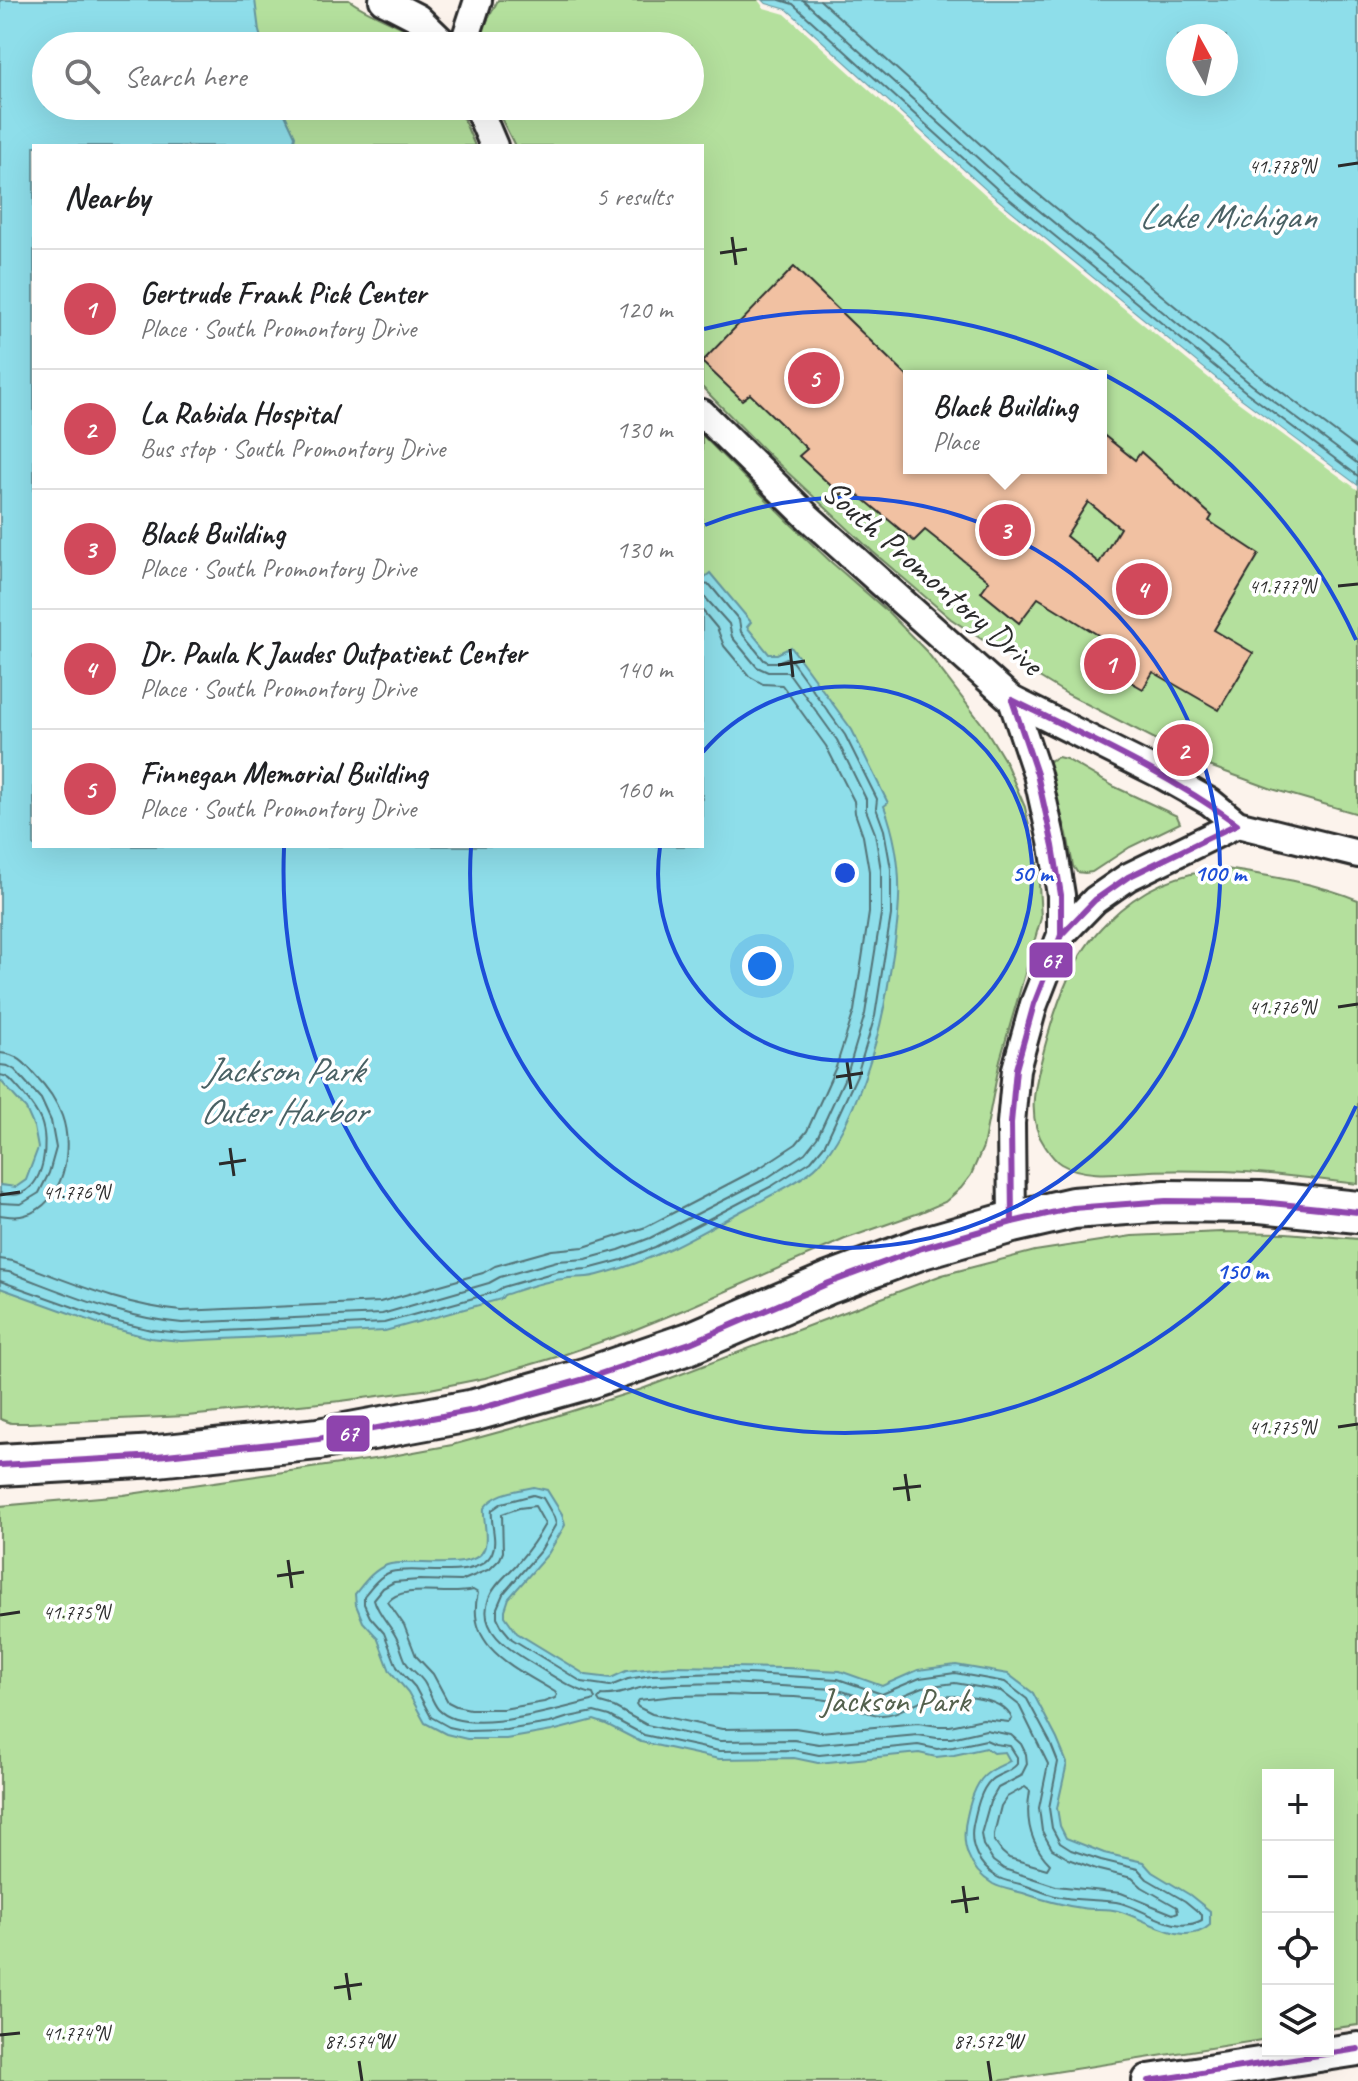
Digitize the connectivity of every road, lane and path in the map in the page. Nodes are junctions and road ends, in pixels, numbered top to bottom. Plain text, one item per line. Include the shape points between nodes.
1 (478, 0) edge
2 (398, 2) edge
3 (432, 32) edge
4 (468, 32) edge
5 (483, 120) edge
6 (493, 144) edge
7 (704, 415) edge
8 (1012, 700) junction
9 (1237, 824) junction
10 (1358, 854) edge
11 (1061, 935) junction
12 (1358, 1212) edge
13 (1012, 1222) junction
14 (0, 1465) edge
15 (1358, 2049) edge
16 (1149, 2081) edge

1 - 4 street
2 - 3 street
5 - 6 street
7 - 8 street, South Promontory Drive via 809,518
8 - 9 street, South Promontory Drive via 1162,775
8 - 11 street via 1037,774 1053,846
9 - 10 street, South Promontory Drive
9 - 11 street via 1128,877 1095,900
11 - 13 street via 1016,1069
12 - 13 main road via 1260,1202 1166,1201 1073,1208
13 - 14 main road via 922,1248 690,1343 475,1410 318,1439
15 - 16 street

